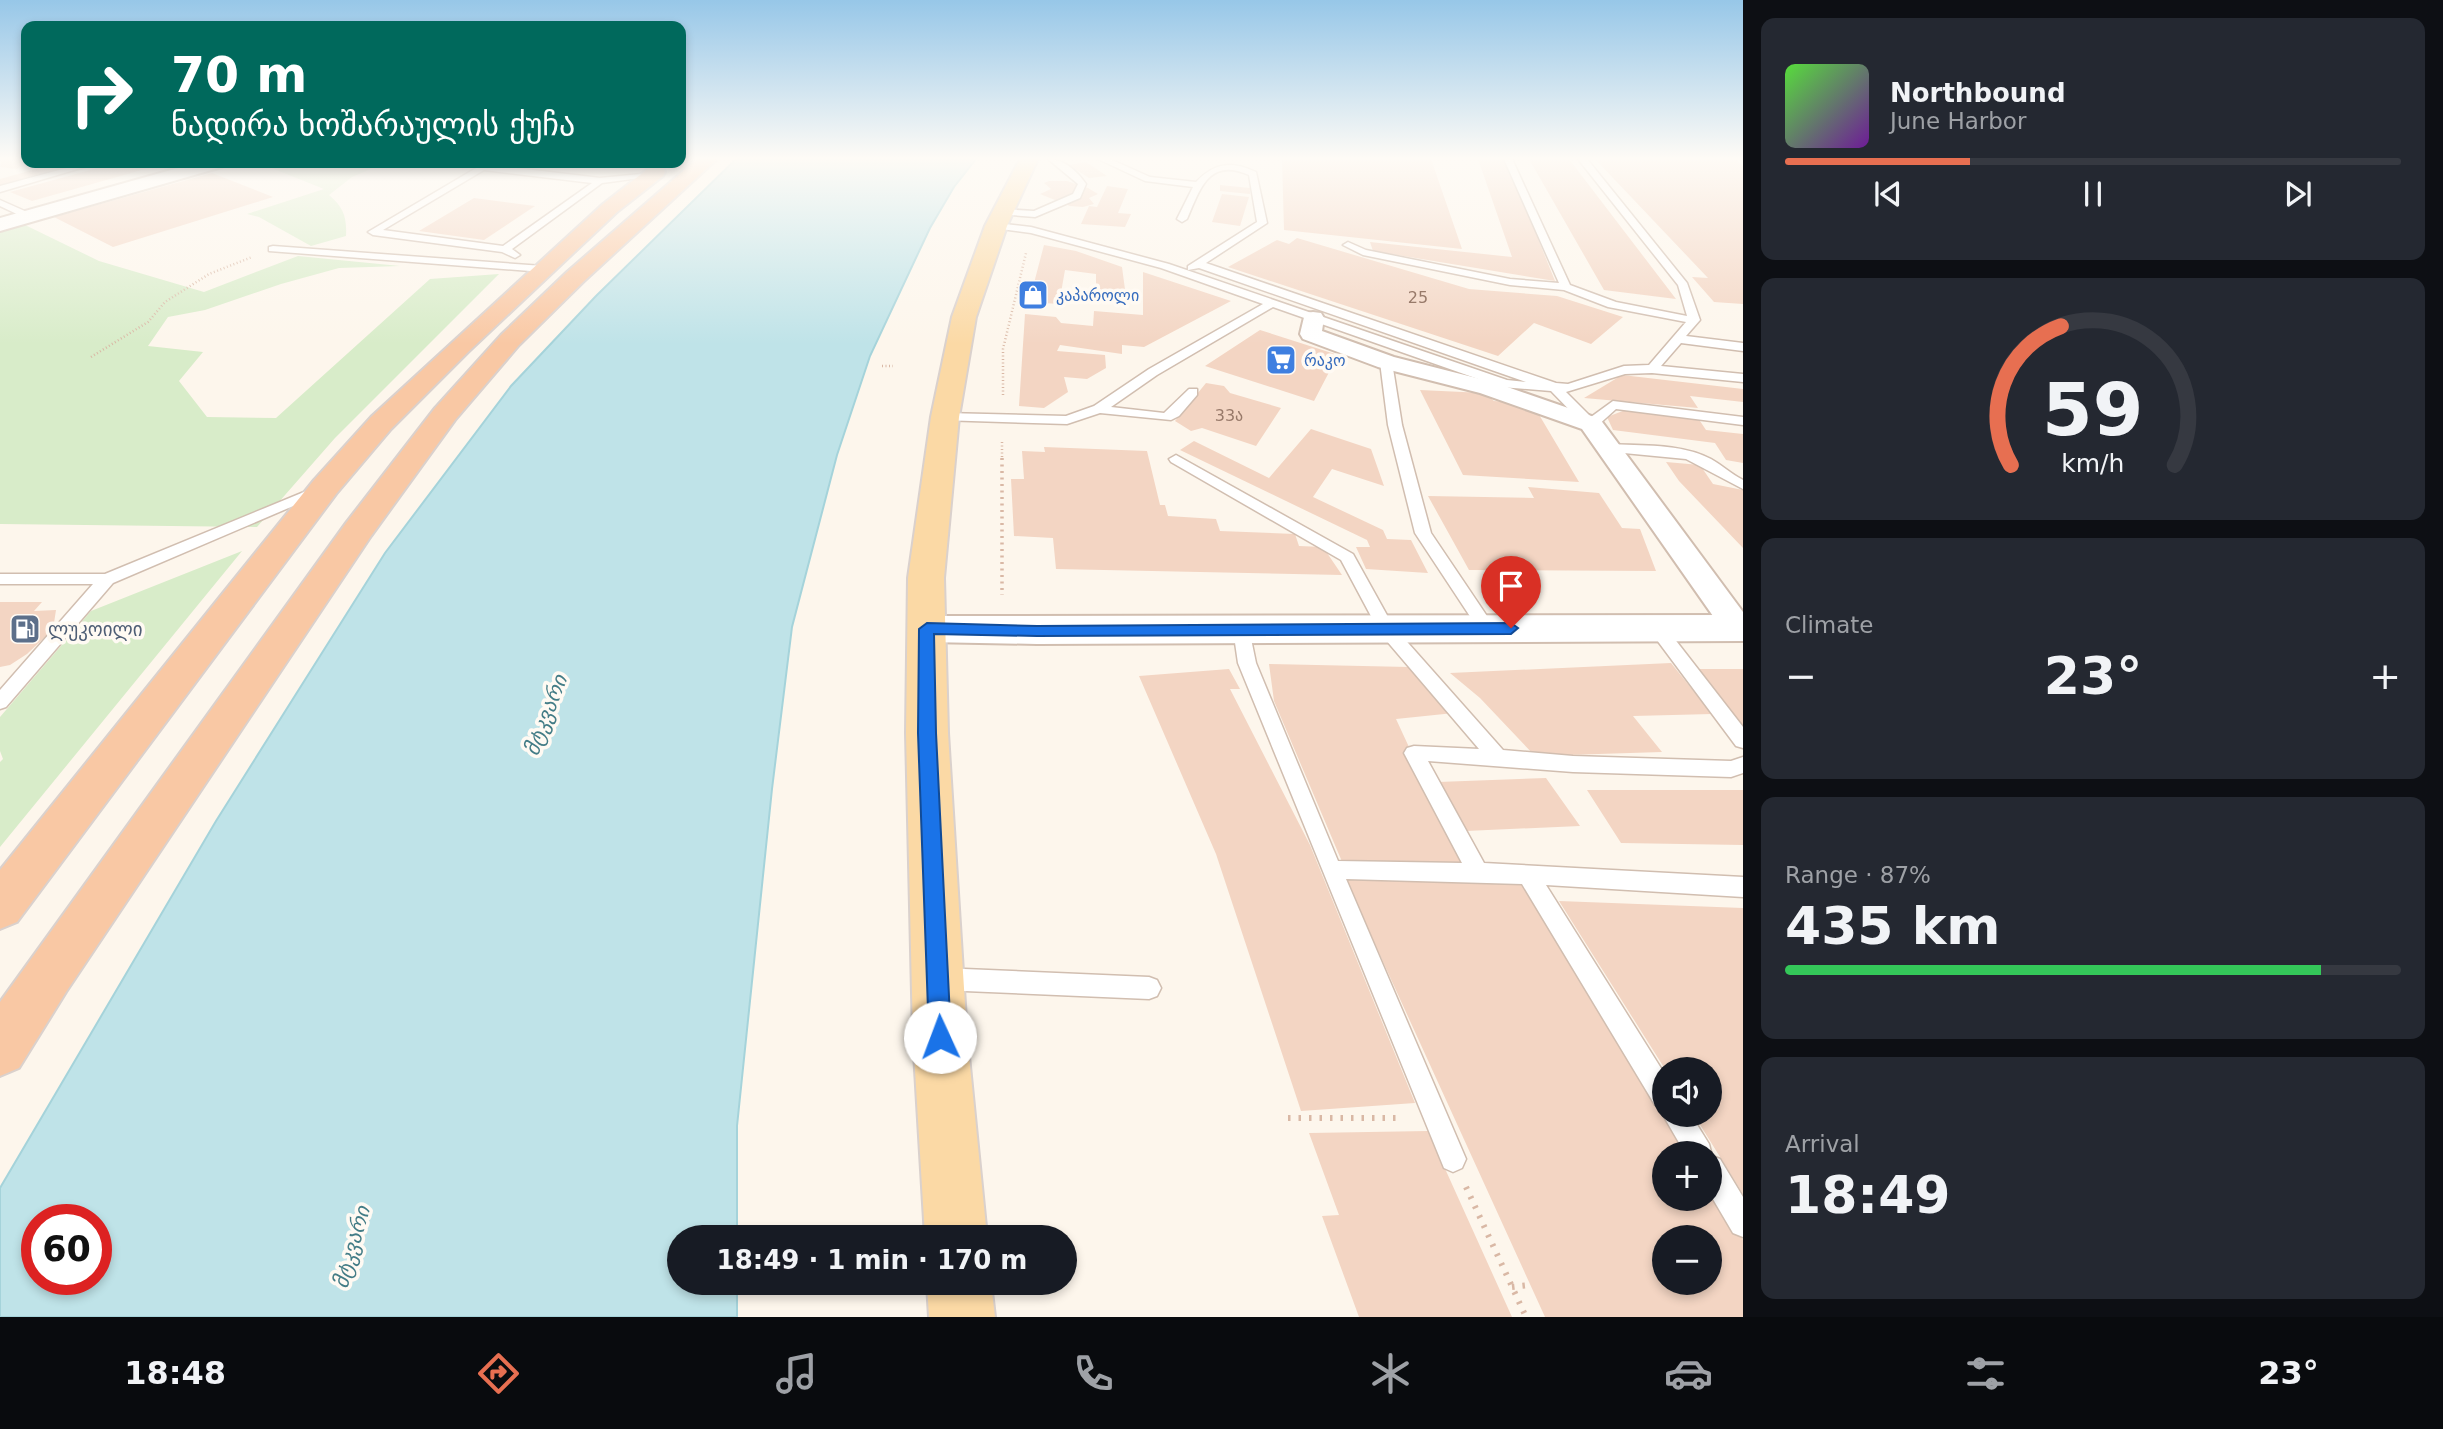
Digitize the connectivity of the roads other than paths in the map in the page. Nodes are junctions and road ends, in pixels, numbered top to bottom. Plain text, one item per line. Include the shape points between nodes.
1 (392, 220) edge
2 (545, 220) edge
3 (596, 220) edge
4 (637, 220) edge
5 (998, 220) edge
6 (1003, 220) edge
7 (1262, 220) edge
8 (1536, 220) edge
9 (1631, 220) edge
10 (1348, 245) dead end
11 (272, 249) road end
12 (505, 249) junction
13 (1198, 264) junction
14 (543, 269) junction
15 (1183, 273) junction
16 (1566, 287) junction
17 (1271, 304) junction
18 (1313, 318) junction
19 (1694, 320) junction
20 (1679, 339) junction
21 (1743, 347) edge
22 (1386, 362) junction
23 (1651, 369) junction
24 (1743, 378) edge
25 (1554, 387) junction
26 (1193, 392) dead end
27 (1099, 409) junction
28 (945, 417) junction
29 (1743, 421) edge
30 (1591, 424) junction
31 (1608, 448) junction
32 (1176, 458) dead end
33 (1743, 485) edge
34 (325, 487) junction
35 (0, 579) edge
36 (107, 579) junction
37 (1657, 628) junction
38 (1741, 628) edge
39 (927, 629) junction
40 (1241, 629) junction
41 (1385, 629) junction
42 (1486, 629) junction
43 (30, 669) junction
44 (0, 683) edge
45 (0, 702) edge
46 (1743, 741) edge
47 (1498, 757) junction
48 (1743, 765) edge
49 (1332, 870) junction
50 (1478, 872) junction
51 (1528, 875) junction
52 (1743, 887) edge
53 (0, 907) edge
54 (938, 979) junction
55 (1149, 988) dead end
56 (0, 1049) edge
57 (1652, 1076) edge
58 (1453, 1159) road end
59 (1722, 1189) edge
60 (1743, 1223) edge
61 (955, 1225) edge
62 (960, 1295) edge
63 (962, 1317) edge

1 - 12 lane via 373,232
2 - 12 lane
3 - 14 highway
4 - 56 highway via 510,340 445,414 358,530
5 - 28 main road via 964,317
6 - 15 lane
7 - 13 lane
8 - 16 lane
9 - 19 lane via 1683,285
10 - 16 lane via 1510,282
11 - 14 lane
12 - 14 lane
13 - 15 lane
13 - 25 lane
14 - 34 highway via 382,423
15 - 17 lane
16 - 19 lane via 1636,310
17 - 18 lane
17 - 27 lane
18 - 22 street via 1311,334
18 - 25 lane via 1505,384
19 - 20 lane
20 - 21 lane
20 - 23 lane
22 - 30 street via 1488,388
22 - 42 lane via 1395,425 1423,533
23 - 24 lane
23 - 25 lane via 1624,370 1569,388
25 - 30 lane
26 - 27 lane via 1166,417
27 - 28 lane via 1067,420
28 - 39 main road via 926,578
29 - 30 lane via 1613,405
30 - 31 street
31 - 33 lane via 1698,458
31 - 38 street
32 - 41 lane via 1347,557
34 - 36 lane
34 - 53 highway
35 - 36 lane
36 - 43 lane
37 - 38 street
37 - 42 street
37 - 46 lane
39 - 40 street
39 - 54 main road
40 - 41 street
40 - 49 lane via 1247,663
41 - 42 street
41 - 47 lane
43 - 44 lane
43 - 45 lane
47 - 48 lane via 1718,769
47 - 50 lane via 1414,753
49 - 50 lane
49 - 58 lane
50 - 51 lane
51 - 52 lane
51 - 57 lane
54 - 55 lane
54 - 61 main road
59 - 60 lane
62 - 63 main road

